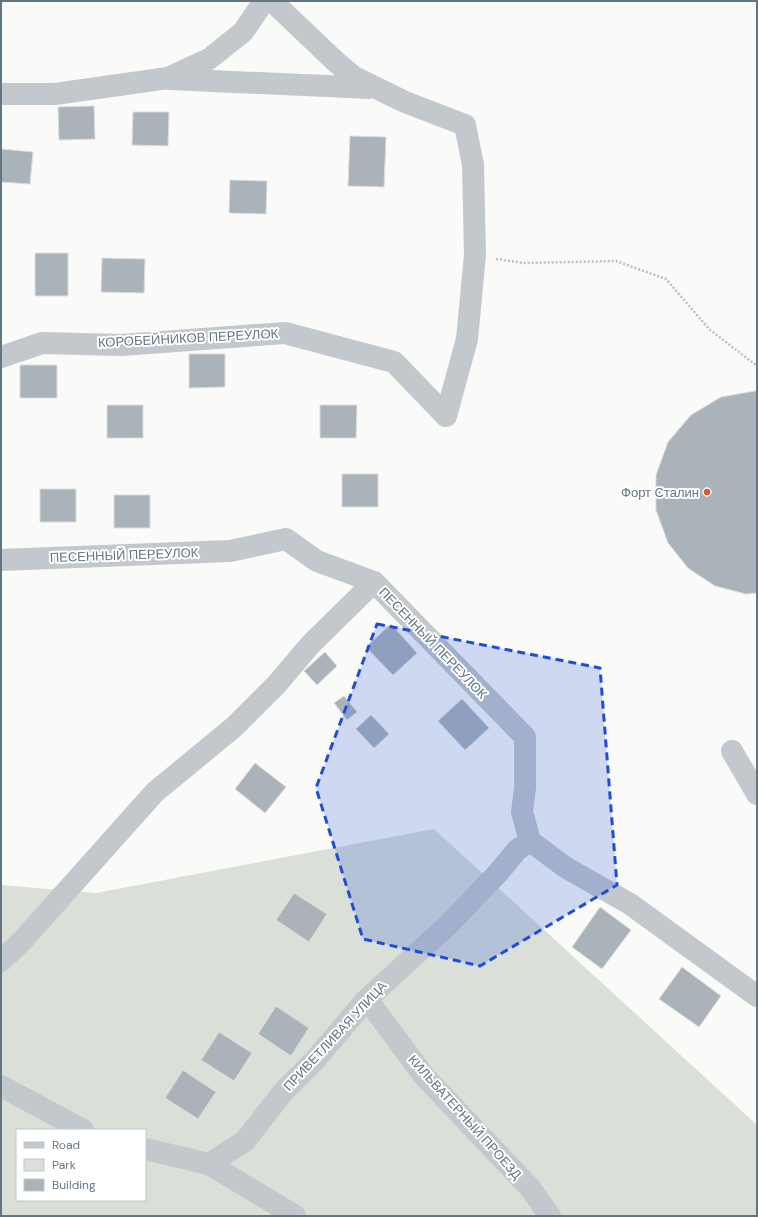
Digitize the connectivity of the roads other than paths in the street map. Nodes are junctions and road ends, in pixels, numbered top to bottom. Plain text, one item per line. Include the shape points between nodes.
1 (264, 1) edge
2 (272, 1) edge
3 (162, 78) junction
4 (375, 88) junction
5 (1, 94) edge
6 (1, 357) edge
7 (1, 560) edge
8 (374, 582) junction
9 (732, 751) dead end
10 (757, 794) edge
11 (530, 841) junction
12 (1, 960) edge
13 (757, 996) edge
14 (366, 999) junction
15 (1, 1086) edge
16 (82, 1129) edge
17 (146, 1148) edge
18 (209, 1164) junction
19 (295, 1216) edge
20 (550, 1216) edge

1 - 3 street via 243,32 209,59 168,78
2 - 4 street via 335,61 354,77
3 - 4 street
3 - 5 street via 55,94
4 - 6 street, КОРОБЕЙНИКОВ ПЕРЕУЛОК via 465,125 473,165 475,255 467,339 446,416 394,362 285,333 122,345 42,343
7 - 8 street, ПЕСЕННЫЙ ПЕРЕУЛОК via 230,551 286,539 317,561
8 - 11 street, ПЕСЕННЫЙ ПЕРЕУЛОК via 525,738 525,788 522,812
8 - 12 street via 310,645 277,684 234,727 155,792 22,941
9 - 10 street
11 - 13 street via 565,867 630,904
11 - 14 street, ПРИВЕТЛИВАЯ УЛИЦА via 517,850 448,925
14 - 18 street, ПРИВЕТЛИВАЯ УЛИЦА via 314,1061 283,1092 245,1141
14 - 20 street, КИЛЬВАТЕРНЫЙ ПРОЕЗД via 424,1076 531,1190
15 - 16 street
17 - 18 street
18 - 19 street

